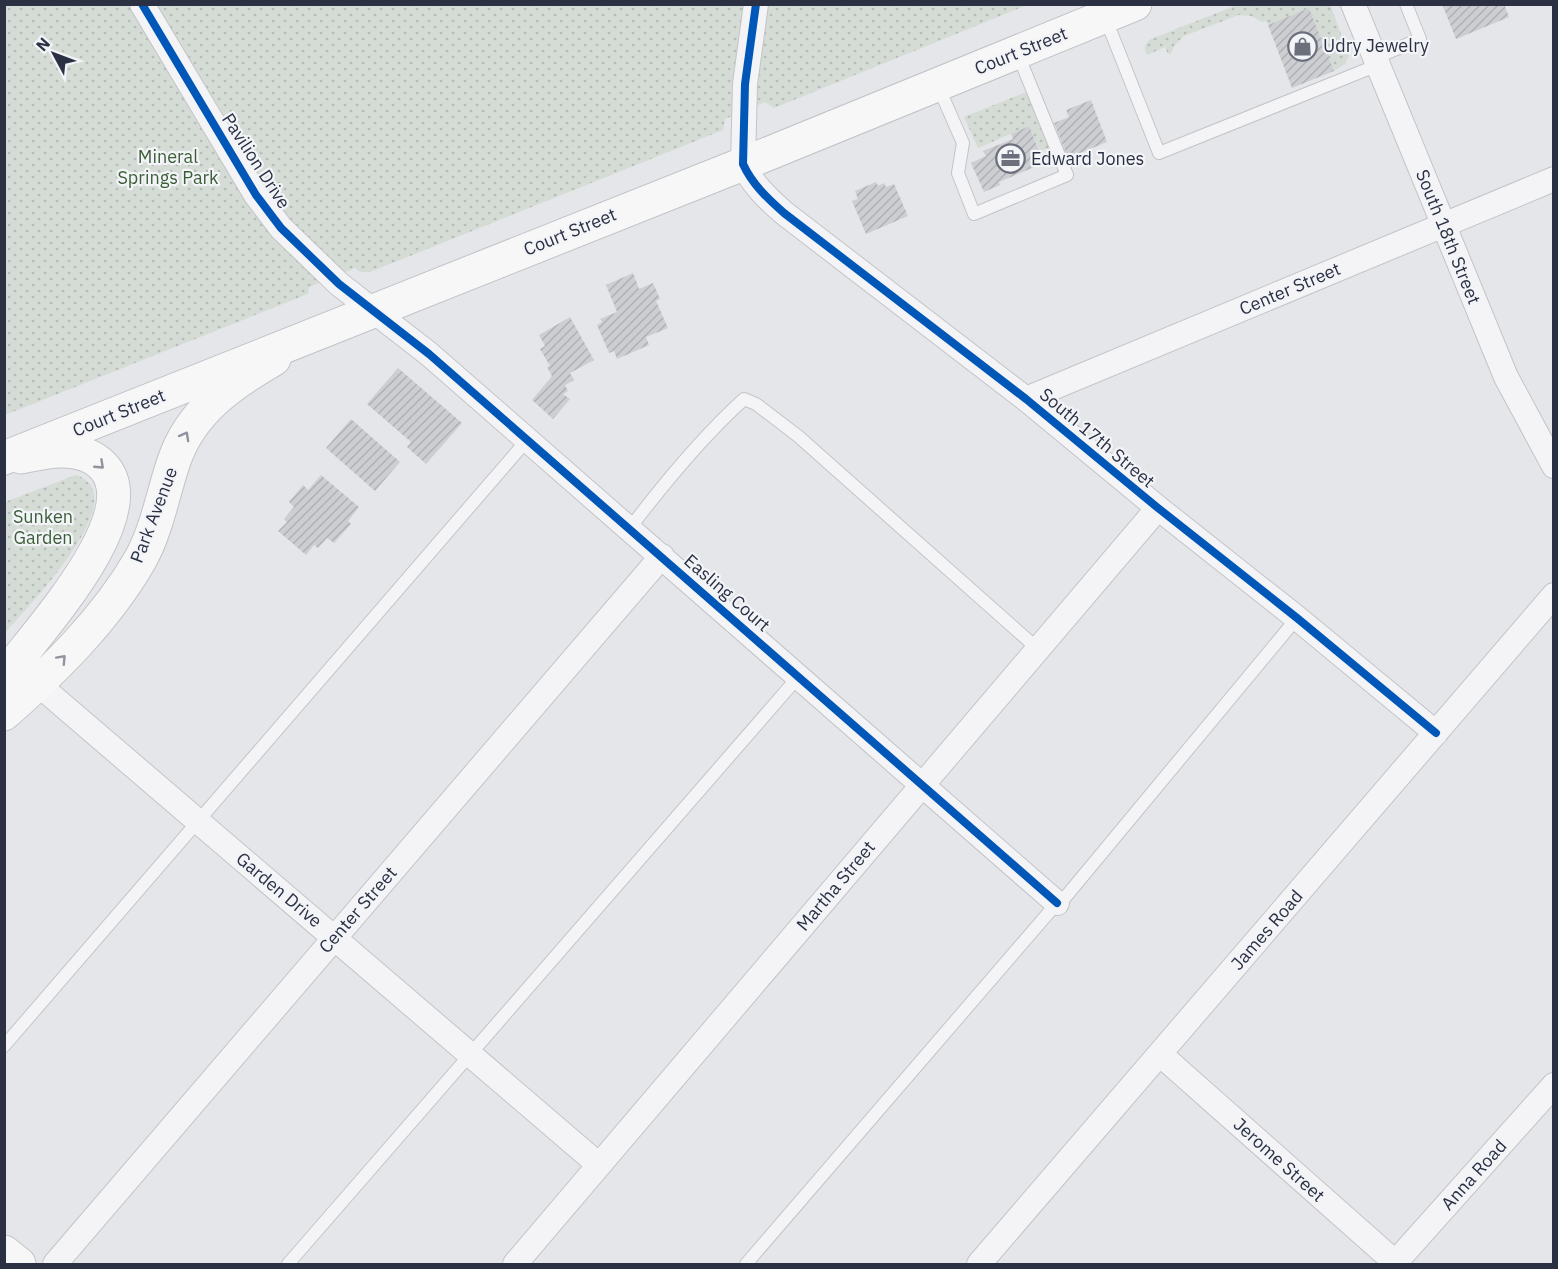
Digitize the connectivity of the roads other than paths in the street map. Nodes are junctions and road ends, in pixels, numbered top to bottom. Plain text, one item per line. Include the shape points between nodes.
1 (142, 4) edge
2 (756, 4) edge
3 (1135, 4) edge
4 (1353, 4) edge
5 (1406, 4) edge
6 (1105, 17) junction
7 (1017, 52) junction
8 (1377, 62) junction
9 (938, 84) junction
10 (742, 164) junction
11 (1554, 179) edge
12 (1443, 225) junction
13 (372, 310) junction
14 (316, 335) junction
15 (1026, 399) junction
16 (528, 439) junction
17 (4, 459) edge
18 (1554, 466) edge
19 (1158, 508) junction
20 (630, 528) junction
21 (662, 556) junction
22 (1554, 595) edge
23 (1297, 618) junction
24 (1039, 650) junction
25 (19, 675) edge
26 (799, 676) junction
27 (4, 714) edge
28 (1436, 733) junction
29 (922, 785) junction
30 (198, 821) junction
31 (1058, 903) junction
32 (335, 938) junction
33 (4, 1046) edge
34 (470, 1054) junction
35 (1161, 1055) junction
36 (1554, 1085) edge
37 (599, 1166) junction
38 (4, 1252) edge
39 (19, 1264) edge
40 (55, 1264) edge
41 (288, 1264) edge
42 (515, 1264) edge
43 (746, 1264) edge
44 (978, 1264) edge
45 (1396, 1264) edge

1 - 13 street, Pavilion Drive via 256,195 300,247
2 - 10 street via 745,84
3 - 6 main road, Court Street
4 - 8 street, South 18th Street
5 - 8 lane via 1420,39
6 - 7 main road, Court Street
6 - 8 lane via 1159,153
7 - 9 main road, Court Street
7 - 9 lane via 1067,175 974,214 958,173 963,143
8 - 12 street, South 18th Street
9 - 10 main road, Court Street
10 - 13 main road, Court Street
10 - 15 street, South 17th Street via 765,196 784,213
11 - 12 street, Center Street
12 - 15 street, Center Street
12 - 18 street, South 18th Street via 1506,377
13 - 14 main road, Court Street
13 - 16 street, Easling Court
14 - 17 main road, Court Street
25 -> 14 main road, Park Avenue via 94,623 127,581 150,535 180,445 197,417 225,391
15 - 19 street, South 17th Street
16 - 20 street, Easling Court
16 - 30 lane
17 -> 25 main road, Park Avenue via 60,450 92,457 107,470 114,504 99,544
19 - 23 street, South 17th Street
19 - 24 street, Martha Street
20 - 21 street, Easling Court
20 - 24 lane via 714,427 744,399 798,436
21 - 26 street, Easling Court
21 - 32 street, Center Street
22 - 28 street, James Road
23 - 28 street, South 17th Street
23 - 31 lane
24 - 29 street, Martha Street
25 - 27 main road, Park Avenue
25 - 30 street, Garden Drive
26 - 29 street, Easling Court
26 - 34 lane
28 - 35 street, James Road
29 - 31 street, Easling Court
29 - 37 street, Martha Street
30 - 32 street, Garden Drive
30 - 33 lane
31 - 43 lane
32 - 34 street, Garden Drive
32 - 40 street, Center Street
34 - 37 street, Garden Drive
34 - 41 lane
35 - 44 street, James Road
35 - 45 street, Jerome Street
36 - 45 street, Anna Road
37 - 42 street, Martha Street
38 - 39 main road

